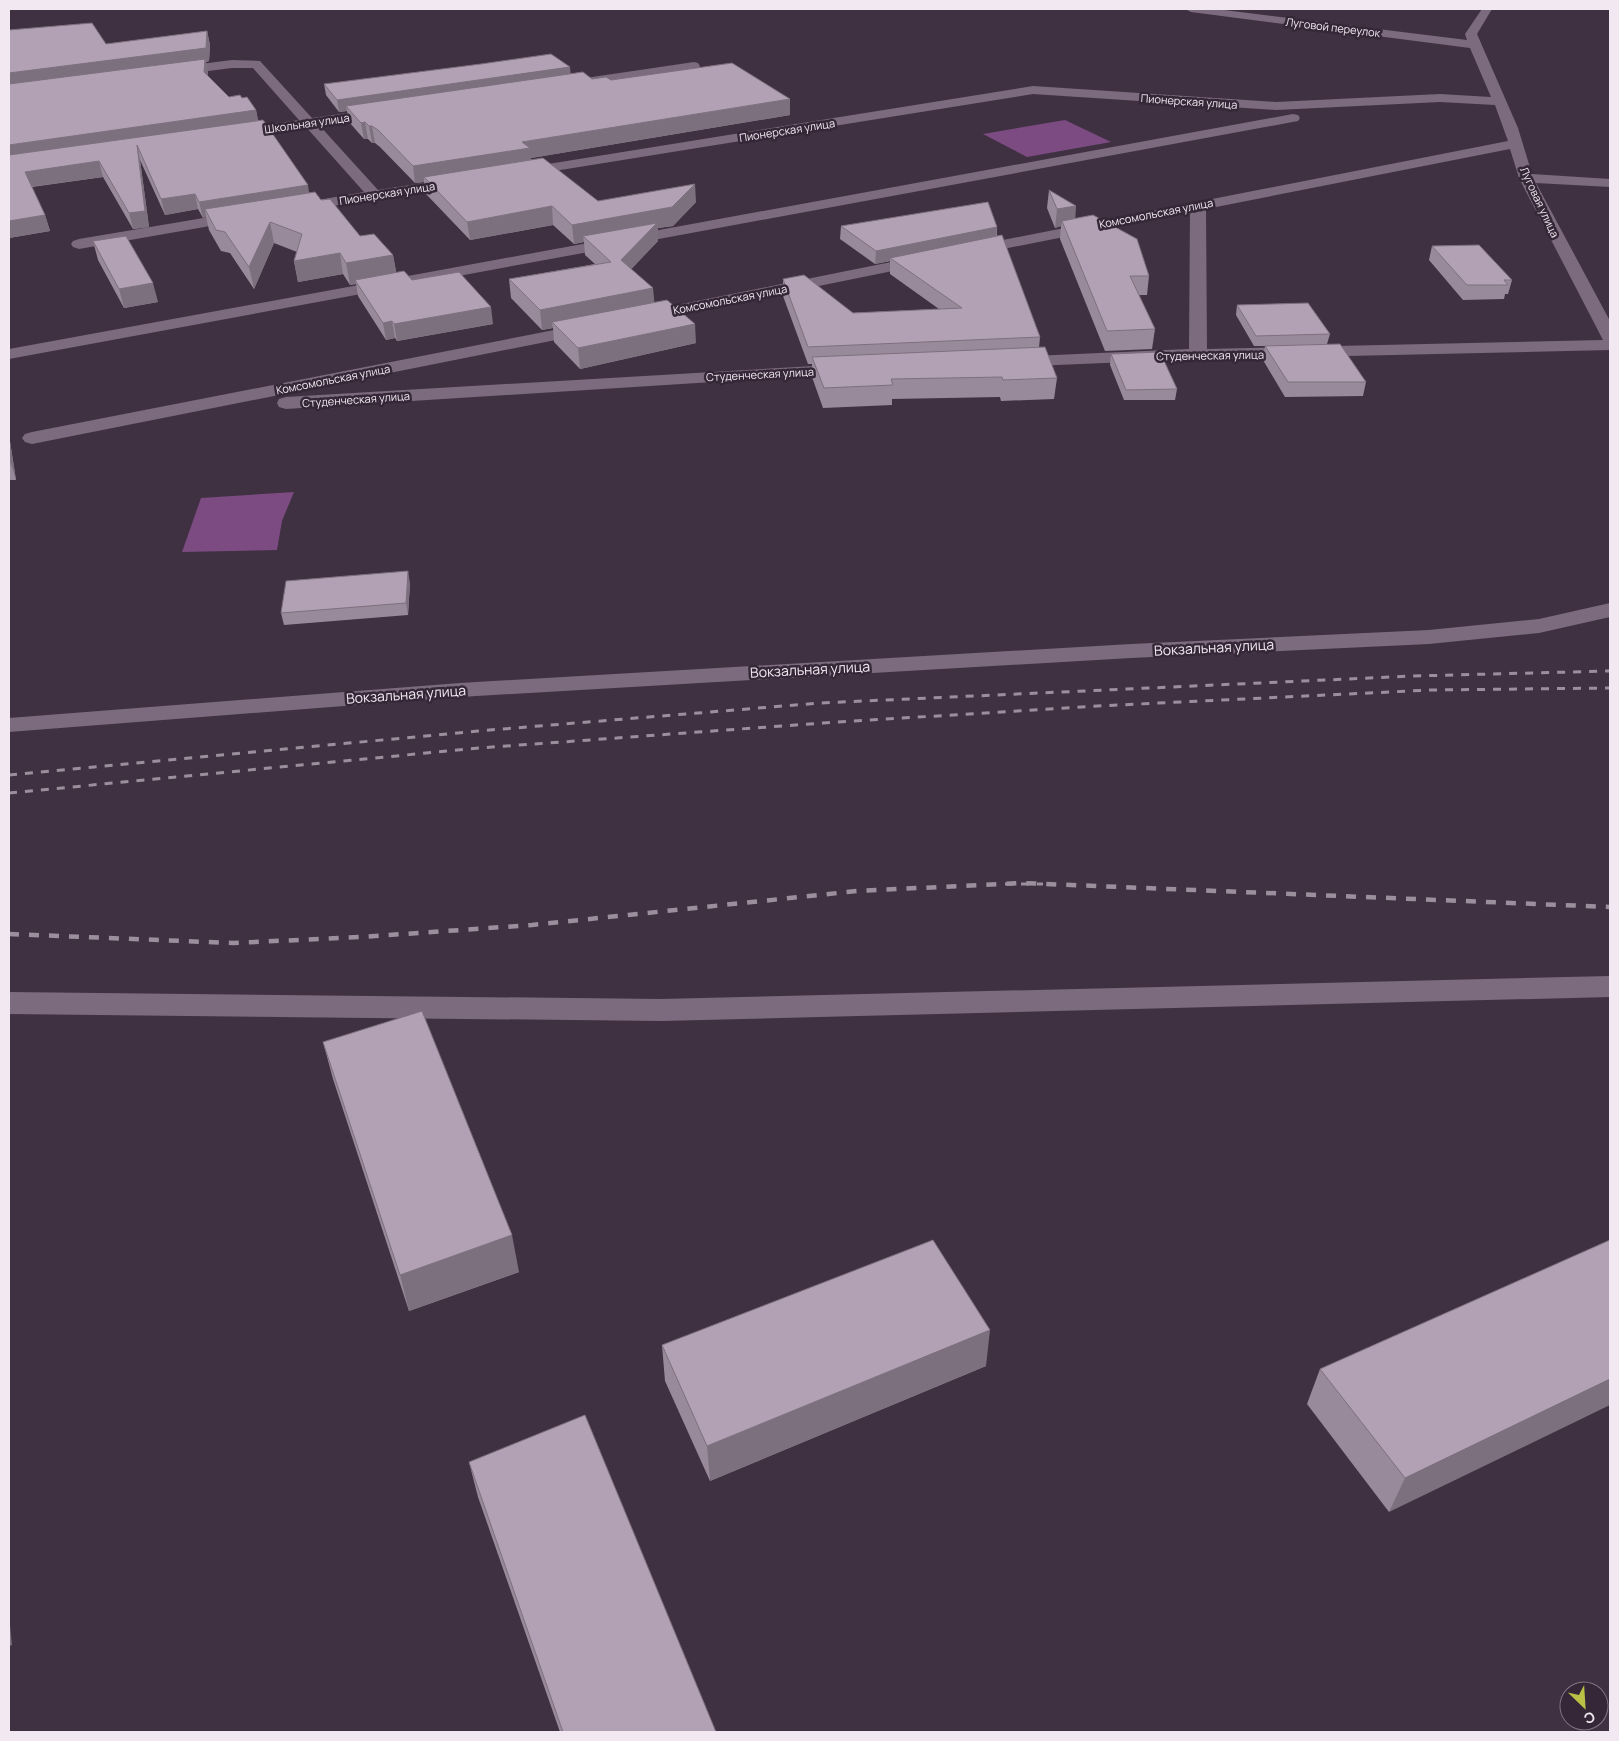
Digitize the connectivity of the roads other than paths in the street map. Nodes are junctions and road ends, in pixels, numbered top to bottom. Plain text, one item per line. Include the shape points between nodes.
1 (1191, 9) edge
2 (1487, 9) edge
3 (1473, 39) junction
4 (694, 66) edge
5 (154, 74) edge
6 (555, 86) edge
7 (1501, 102) junction
8 (1321, 104) junction
9 (397, 110) edge
10 (308, 123) junction
11 (221, 135) edge
12 (1516, 144) junction
13 (500, 175) edge
14 (480, 178) edge
15 (1526, 178) junction
16 (1610, 183) edge
17 (374, 195) junction
18 (1198, 205) junction
19 (285, 210) edge
20 (256, 215) edge
21 (79, 244) dead end
22 (629, 320) edge
23 (610, 324) edge
24 (1610, 337) edge
25 (1610, 345) edge
26 (9, 354) edge
27 (1198, 355) junction
28 (998, 363) edge
29 (871, 368) edge
30 (181, 410) junction
31 (32, 438) dead end
32 (1610, 610) edge
33 (9, 725) edge
34 (1610, 986) edge
35 (9, 1003) edge

1 - 3 street, Луговой переулок
2 - 3 street
3 - 7 street, Луговая улица
4 - 6 street
5 - 10 street via 256,64
7 - 8 street, Пионерская улица via 1440,98
7 - 12 street, Луговая улица
8 - 13 street, Пионерская улица via 1276,106 1033,90
8 - 26 street via 1298,117
9 - 10 street, Школьная улица
10 - 11 street, Школьная улица
10 - 17 street
12 - 15 street, Луговая улица
12 - 18 street, Комсомольская улица
14 - 17 street, Пионерская улица
15 - 16 street
15 - 24 street, Луговая улица
17 - 19 street, Пионерская улица
18 - 22 street, Комсомольская улица
18 - 27 street
20 - 21 street
23 - 30 street, Комсомольская улица
25 - 27 street, Студенческая улица
27 - 28 street, Студенческая улица
29 - 30 street, Студенческая улица
30 - 31 street, Комсомольская улица
32 - 33 street, Вокзальная улица via 1539,626 1429,637 1121,651 479,689
34 - 35 street via 661,1010

